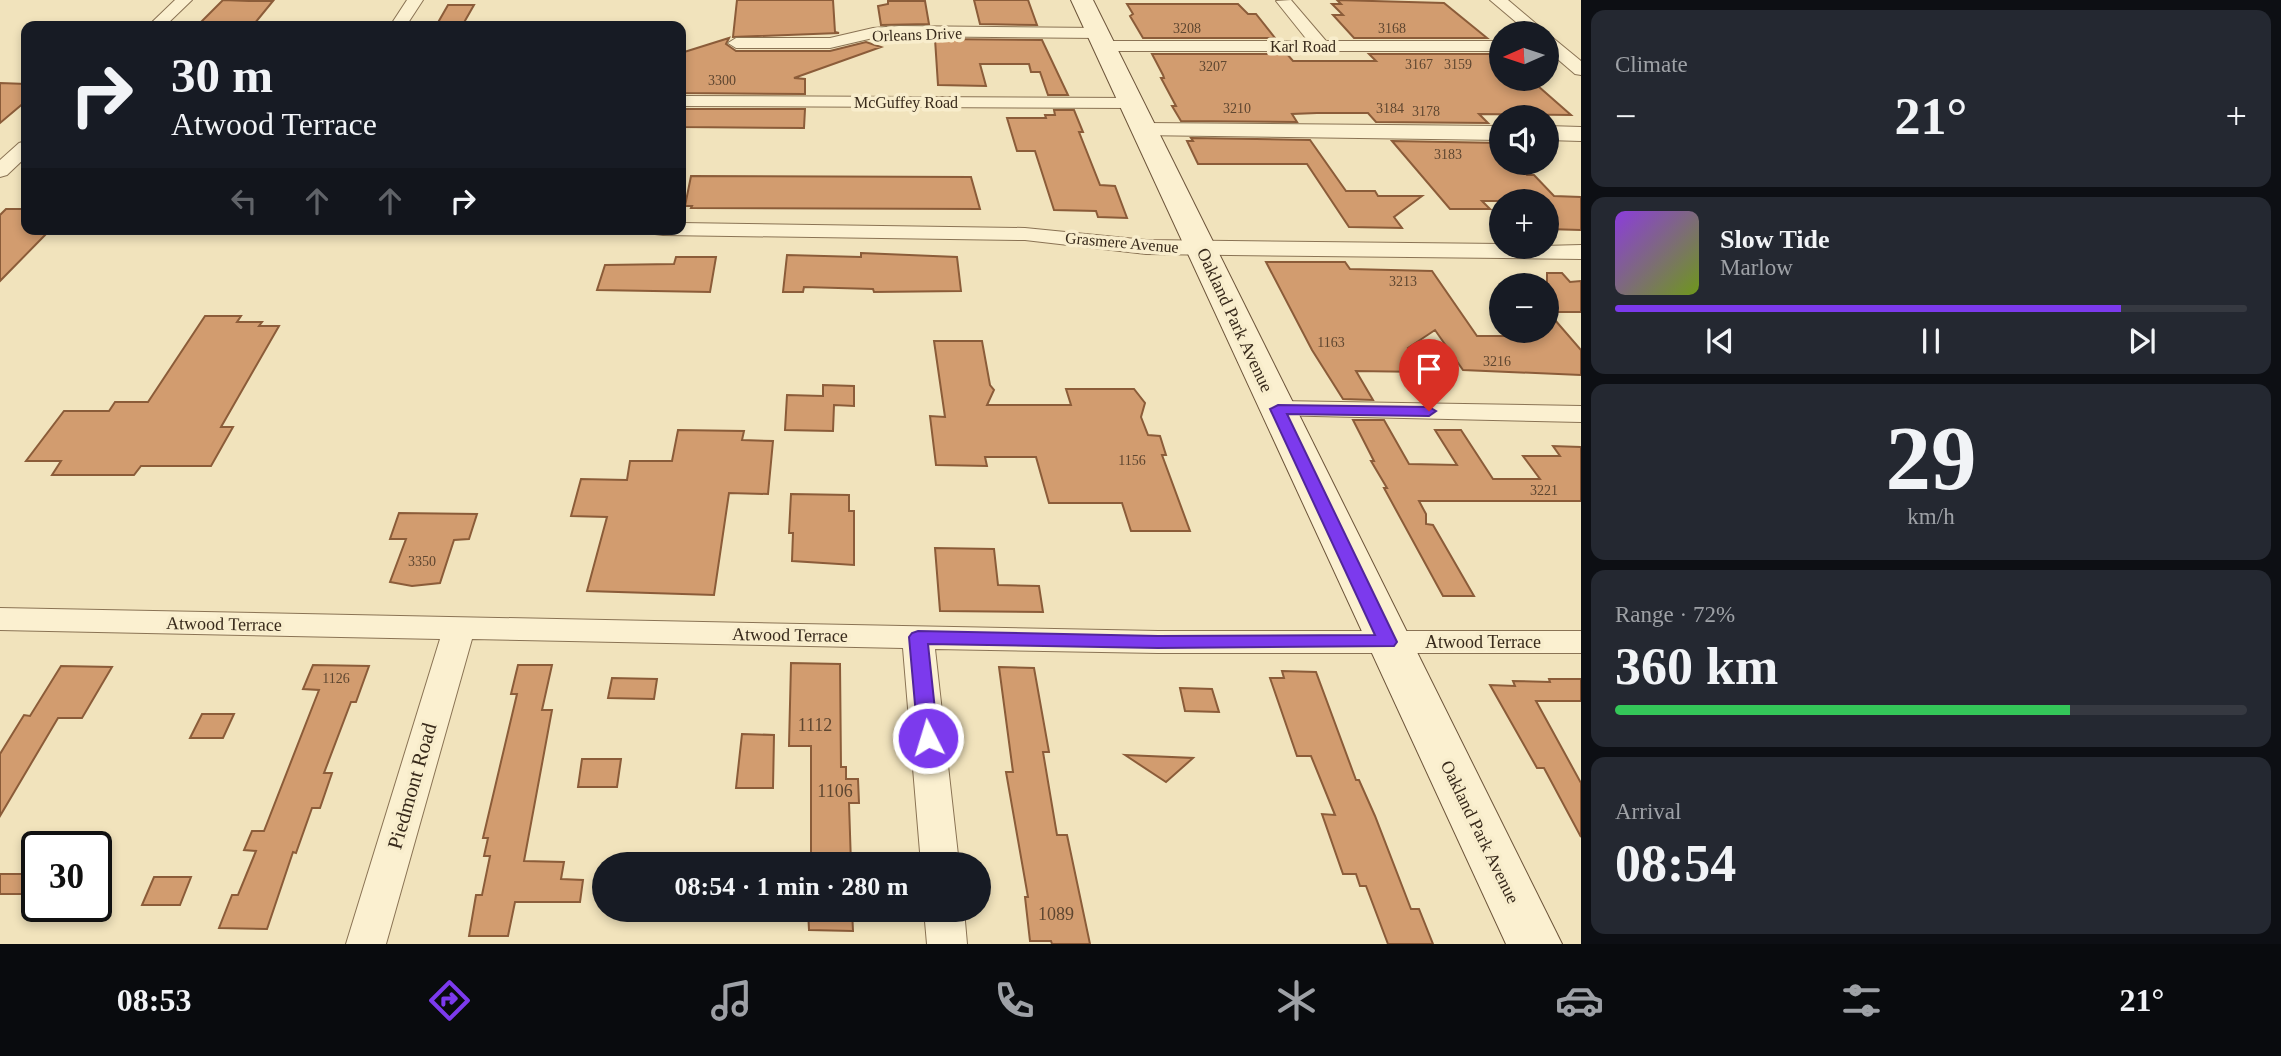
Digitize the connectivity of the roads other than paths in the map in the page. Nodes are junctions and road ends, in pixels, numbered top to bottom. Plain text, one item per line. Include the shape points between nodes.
1 (184, 0) edge
2 (415, 0) edge
3 (1082, 0) edge
4 (1283, 0) edge
5 (1497, 0) edge
6 (161, 21) edge
7 (401, 21) edge
8 (1524, 21) edge
9 (1102, 39) junction
10 (736, 43) dead end
11 (1321, 46) junction
12 (1489, 46) edge
13 (1559, 46) edge
14 (1581, 47) edge
15 (1559, 53) edge
16 (1581, 70) edge
17 (686, 102) edge
18 (1138, 116) junction
19 (1489, 132) edge
20 (1559, 134) edge
21 (1581, 134) edge
22 (21, 152) edge
23 (0, 171) edge
24 (686, 229) edge
25 (1201, 248) junction
26 (1581, 252) edge
27 (1278, 409) junction
28 (1581, 414) edge
29 (0, 620) edge
30 (459, 628) junction
31 (918, 637) junction
32 (1388, 642) junction
33 (1581, 642) edge
34 (939, 852) edge
35 (945, 922) edge
36 (366, 944) edge
37 (947, 944) edge
38 (1534, 944) edge

1 - 6 street
2 - 7 street
3 - 9 main road, Oakland Park Avenue
4 - 11 street
5 - 8 street
9 - 10 street, Orleans Drive via 899,31 830,43
9 - 11 street, Karl Road
9 - 18 main road, Oakland Park Avenue
11 - 12 street, Karl Road
13 - 14 street
15 - 16 street
17 - 18 street, McGuffey Road
18 - 19 street, McGuffey Road
18 - 25 main road, Oakland Park Avenue
20 - 21 street
22 - 23 street
24 - 25 street, Grasmere Avenue via 1013,233 1122,246
25 - 26 street, Grasmere Avenue
25 - 27 main road, Oakland Park Avenue
27 - 28 street
27 - 32 main road, Oakland Park Avenue
29 - 30 street, Atwood Terrace
30 - 31 street, Atwood Terrace
30 - 36 street, Piedmont Road
31 - 32 street, Atwood Terrace
31 - 34 street
32 - 33 street, Atwood Terrace
32 - 38 main road, Oakland Park Avenue
35 - 37 street

